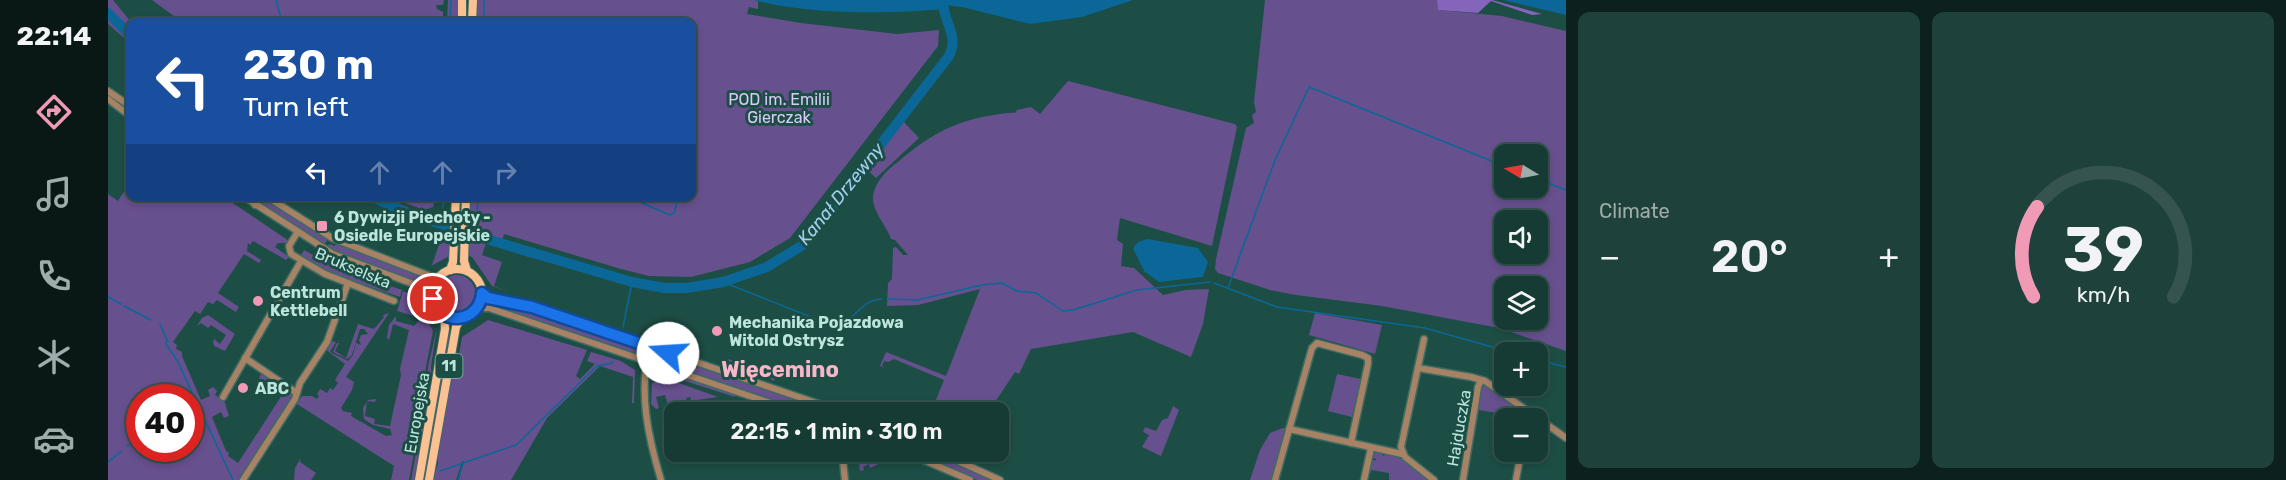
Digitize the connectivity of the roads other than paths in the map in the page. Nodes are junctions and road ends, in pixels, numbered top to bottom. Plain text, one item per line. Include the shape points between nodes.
1 (462, 0) edge
2 (473, 0) edge
3 (462, 18) edge
4 (472, 18) edge
5 (108, 91) edge
6 (108, 99) edge
7 (126, 103) edge
8 (126, 113) edge
9 (250, 201) edge
10 (259, 201) edge
11 (271, 201) edge
12 (456, 201) edge
13 (466, 201) edge
14 (255, 205) junction
15 (297, 233) junction
16 (301, 261) junction
17 (450, 270) junction
18 (467, 271) junction
19 (439, 277) junction
20 (348, 283) junction
21 (432, 291) junction
22 (482, 293) junction
23 (394, 301) dead end
24 (477, 308) junction
25 (444, 315) junction
26 (460, 318) junction
27 (1424, 339) dead end
28 (650, 347) junction
29 (245, 358) junction
30 (646, 361) junction
31 (1418, 368) junction
32 (1482, 380) junction
33 (297, 393) junction
34 (223, 397) dead end
35 (767, 402) edge
36 (818, 402) edge
37 (1519, 408) edge
38 (1548, 427) edge
39 (1289, 429) junction
40 (1566, 438) edge
41 (1351, 443) junction
42 (1371, 448) junction
43 (1402, 454) junction
44 (843, 462) edge
45 (928, 462) edge
46 (960, 462) edge
47 (1519, 462) edge
48 (243, 480) edge
49 (418, 480) edge
50 (429, 480) edge
51 (661, 480) edge
52 (846, 480) edge
53 (970, 480) edge
54 (1000, 480) edge
55 (1275, 480) edge
56 (1364, 480) edge
57 (1434, 480) edge
58 (1463, 480) edge
59 (1516, 480) edge

1 - 3 main road
2 - 4 main road
5 - 7 street
6 - 8 street
9 - 14 street
10 - 14 street
11 - 19 street via 332,238
12 - 17 main road
13 - 18 main road
14 - 15 street
15 - 16 street, Brukselska via 290,250
15 - 21 street via 341,258
16 - 20 street, Brukselska
16 - 29 street
17 - 18 main road
17 - 19 main road
18 - 22 main road via 476,278
19 - 21 main road
20 - 23 street, Brukselska
20 - 33 street via 327,342
21 - 25 main road, 11 via 435,305
22 - 24 main road
22 - 28 street
24 - 26 main road
24 - 30 street via 489,308
25 - 26 main road
25 - 49 main road, Europejska / 11 via 445,332
26 - 50 main road, Europejska / 11
27 - 31 street
28 - 30 street
28 - 36 street
29 - 33 street
29 - 34 street
30 - 35 street
30 - 51 street via 645,406
31 - 32 street
31 - 43 street
32 - 37 street
32 - 58 street, Hajduczka
33 - 48 street
38 - 40 street
39 - 41 street
39 - 41 street via 1315,344 1320,342 1368,358
39 - 55 street
41 - 42 street
42 - 43 street
42 - 56 street
43 - 57 street
44 - 52 street
45 - 53 street
46 - 54 street
47 - 59 street

